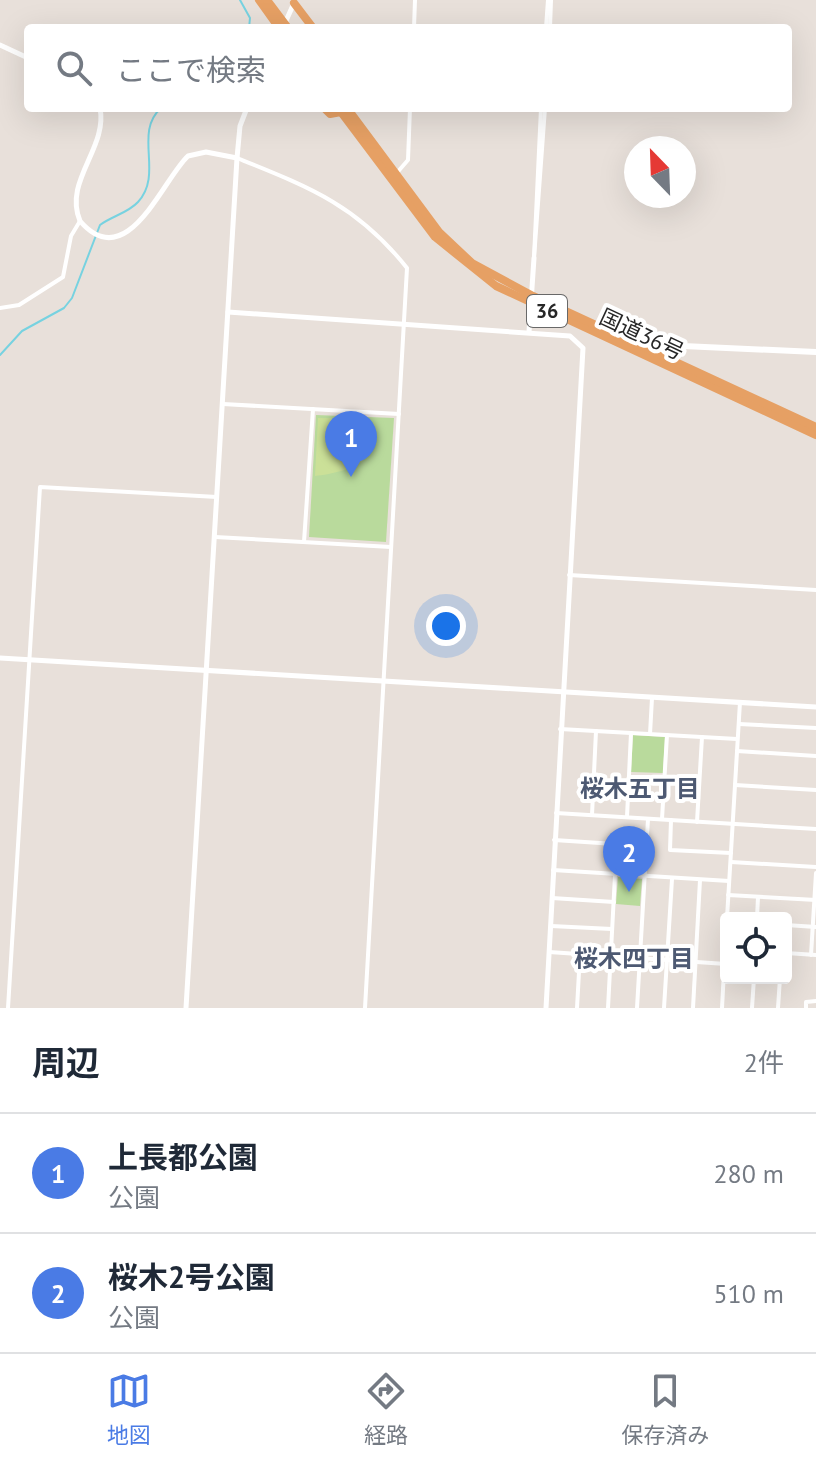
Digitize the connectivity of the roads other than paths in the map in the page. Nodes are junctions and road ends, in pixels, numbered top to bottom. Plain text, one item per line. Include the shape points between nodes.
1 (259, 0) edge
2 (267, 0) edge
3 (415, 0) edge
4 (550, 0) edge
5 (293, 5) edge
6 (280, 24) edge
7 (281, 24) edge
8 (285, 24) edge
9 (310, 24) edge
10 (414, 24) edge
11 (548, 24) edge
12 (0, 45) edge
13 (24, 56) edge
14 (100, 112) edge
15 (245, 112) edge
16 (346, 112) edge
17 (410, 112) edge
18 (543, 112) edge
19 (237, 158) junction
20 (393, 176) junction
21 (80, 221) junction
22 (534, 258) joint
23 (533, 300) junction
24 (0, 308) edge
25 (228, 312) junction
26 (405, 324) junction
27 (529, 332) junction
28 (638, 344) junction
29 (625, 346) junction
30 (816, 352) edge
31 (223, 404) junction
32 (313, 409) junction
33 (399, 414) junction
34 (816, 427) edge
35 (816, 435) edge
36 (217, 497) junction
37 (215, 537) junction
38 (304, 542) junction
39 (391, 547) junction
40 (569, 575) junction
41 (816, 590) edge
42 (0, 658) edge
43 (29, 660) junction
44 (206, 670) junction
45 (384, 683) junction
46 (562, 693) junction
47 (652, 698) junction
48 (740, 702) junction
49 (816, 707) edge
50 (738, 724) junction
51 (816, 728) edge
52 (560, 729) junction
53 (596, 731) junction
54 (631, 733) junction
55 (650, 734) junction
56 (667, 735) junction
57 (702, 737) junction
58 (737, 739) junction
59 (737, 751) junction
60 (816, 756) edge
61 (735, 785) junction
62 (816, 790) edge
63 (556, 813) junction
64 (592, 815) junction
65 (627, 817) junction
66 (648, 819) junction
67 (662, 819) junction
68 (671, 820) junction
69 (697, 822) junction
70 (732, 824) junction
71 (816, 829) edge
72 (554, 840) junction
73 (646, 846) junction
74 (731, 853) junction
75 (730, 862) junction
76 (553, 870) junction
77 (816, 870) edge
78 (615, 874) junction
79 (644, 876) junction
80 (672, 878) junction
81 (700, 880) junction
82 (729, 881) junction
83 (728, 895) junction
84 (758, 897) junction
85 (551, 898) junction
86 (815, 900) edge
87 (614, 902) junction
88 (727, 912) edge
89 (757, 912) edge
90 (792, 925) edge
91 (550, 926) junction
92 (814, 927) edge
93 (612, 929) junction
94 (548, 952) junction
95 (792, 953) edge
96 (580, 954) junction
97 (813, 955) edge
98 (611, 956) junction
99 (639, 958) junction
100 (667, 960) junction
101 (696, 962) junction
102 (720, 964) edge
103 (724, 984) edge
104 (754, 984) edge
105 (780, 984) edge
106 (816, 1001) edge
107 (8, 1008) edge
108 (186, 1008) edge
109 (365, 1008) edge
110 (546, 1008) edge
111 (577, 1008) edge
112 (608, 1008) edge
113 (637, 1008) edge
114 (664, 1008) edge
115 (693, 1008) edge
116 (722, 1008) edge
117 (752, 1008) edge
118 (778, 1008) edge
119 (806, 1008) edge

1 - 6 highway
2 - 7 highway
3 - 10 street
4 - 11 street
5 - 8 street
5 - 9 highway
12 - 13 street
14 - 21 street via 100,131 75,197
15 - 19 street
16 - 20 highway, 国道36号 / 36
17 - 20 street via 408,160
18 - 22 street
19 - 21 street via 206,152 188,156 136,226 123,233 98,234
19 - 25 street
19 - 26 street via 305,186 368,224 407,268
20 - 23 highway, 国道36号 / 36 via 435,237 466,266
21 - 24 street via 71,236 63,277 19,305
22 - 23 street
23 - 27 street
23 - 28 highway, 国道36号 / 36
23 - 29 highway, 国道36号 / 36
25 - 26 street
25 - 31 street
26 - 27 street
26 - 33 street
27 - 40 street via 570,336 583,348
28 - 29 main road
28 - 30 main road
28 - 34 highway, 国道36号 / 36
29 - 35 highway, 国道36号 / 36
31 - 32 street
31 - 36 street
32 - 33 street
32 - 38 street
33 - 39 street
36 - 37 street
36 - 43 street via 40,487
37 - 38 street
37 - 44 street
38 - 39 street
39 - 45 street
40 - 41 street
40 - 46 street
42 - 43 street
43 - 44 street
43 - 107 street
44 - 45 street
44 - 108 street
45 - 46 street
45 - 109 street
46 - 47 street
46 - 52 street
47 - 48 street
47 - 55 street
48 - 49 street
48 - 50 street
50 - 51 street
50 - 58 street
52 - 53 street
52 - 63 street
53 - 54 street
53 - 64 street
54 - 55 street
54 - 65 street
55 - 56 street
56 - 57 street
56 - 67 street
57 - 58 street
57 - 69 street
58 - 59 street
59 - 60 street
59 - 61 street
61 - 62 street
61 - 70 street
63 - 64 street
63 - 72 street
64 - 65 street
65 - 66 street
66 - 67 street
66 - 73 street
67 - 68 street
68 - 69 street
68 - 74 street via 670,850
69 - 70 street
70 - 71 street
70 - 74 street
72 - 73 street
72 - 76 street
73 - 79 street
74 - 75 street
75 - 77 street
75 - 82 street
76 - 78 street
76 - 85 street
77 - 86 street
78 - 79 street
78 - 87 street
79 - 80 street
79 - 99 street
80 - 81 street
80 - 100 street
81 - 82 street
81 - 101 street
82 - 83 street
83 - 84 street
83 - 88 street
84 - 86 street
84 - 89 street
85 - 87 street
85 - 91 street
86 - 92 street
87 - 93 street
90 - 92 street
91 - 93 street
91 - 94 street
92 - 97 street
93 - 98 street
94 - 96 street
94 - 110 street
95 - 97 street
96 - 98 street
96 - 111 street
98 - 99 street
98 - 112 street
99 - 100 street
99 - 113 street
100 - 101 street
100 - 114 street
101 - 102 street
101 - 115 street
103 - 116 street
104 - 117 street
105 - 118 street
106 - 119 street via 806,1002

